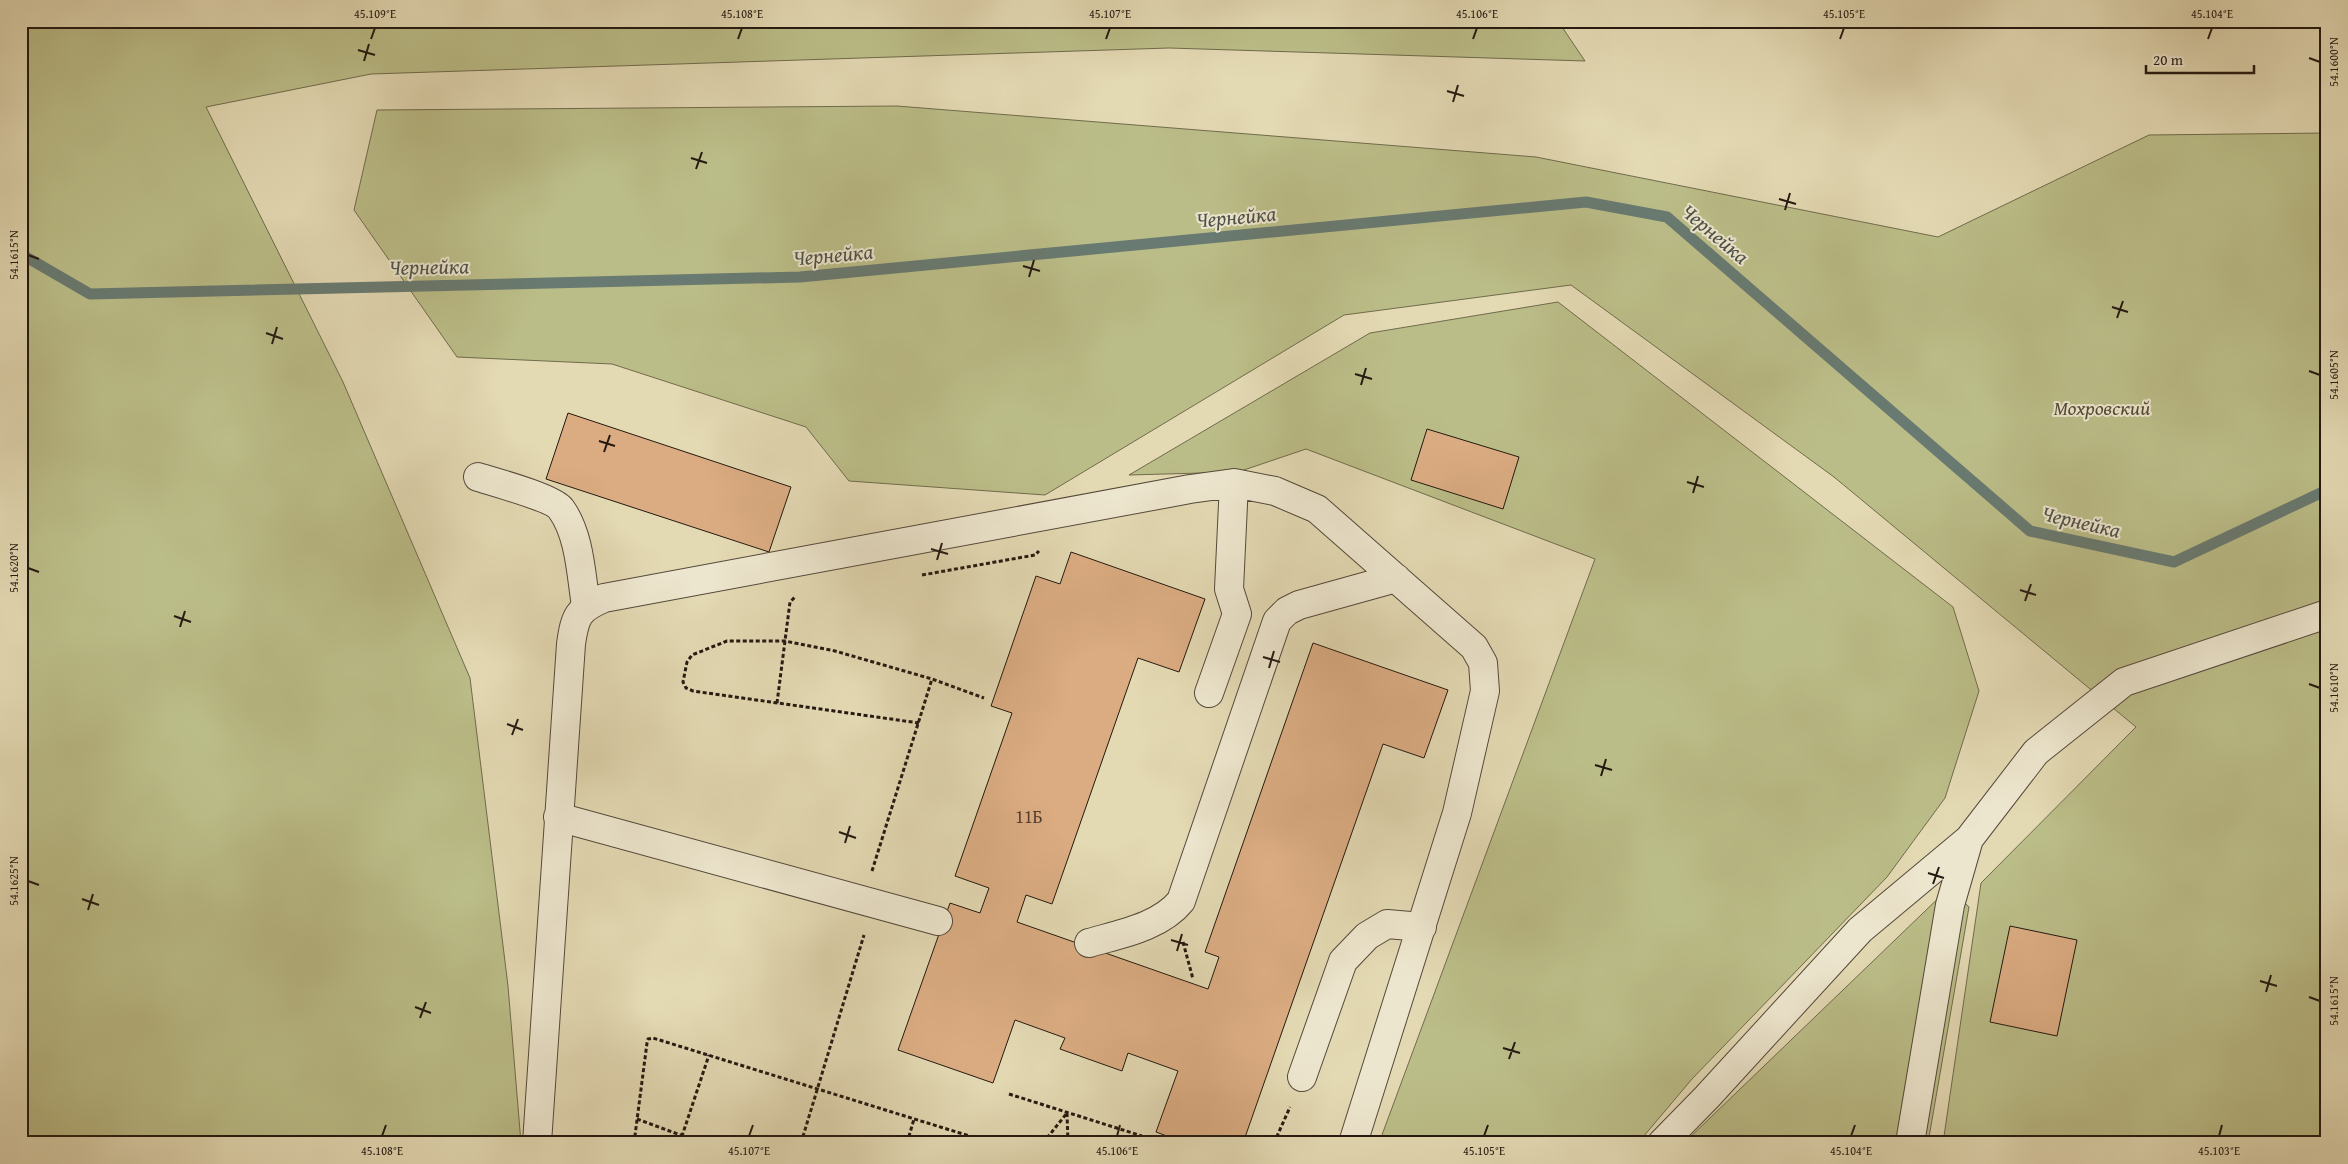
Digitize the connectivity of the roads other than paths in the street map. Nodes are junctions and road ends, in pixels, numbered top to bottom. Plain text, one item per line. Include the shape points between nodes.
1 (478, 477) dead end
2 (1234, 483) junction
3 (1396, 578) junction
4 (586, 606) junction
5 (2327, 614) edge
6 (1209, 693) dead end
7 (558, 817) junction
8 (1969, 839) junction
9 (938, 921) dead end
10 (1422, 927) junction
11 (1089, 943) dead end
12 (1302, 1077) road end
13 (537, 1143) edge
14 (1352, 1143) edge
15 (1662, 1143) edge
16 (1910, 1143) edge

1 - 4 street via 560,507 573,534
2 - 3 street via 1275,491 1317,509
2 - 4 street via 604,598
2 - 6 street via 1229,589 1237,614
3 - 10 street via 1474,647 1483,663 1485,692 1461,794
3 - 11 street via 1299,605 1277,621 1181,901 1167,916
4 - 7 street via 574,621
5 - 8 street via 2124,682 2036,752
7 - 9 street
7 - 13 street
8 - 15 street via 1860,930
8 - 16 street via 1950,905
10 - 12 street via 1387,924 1367,936 1343,961
10 - 14 street

